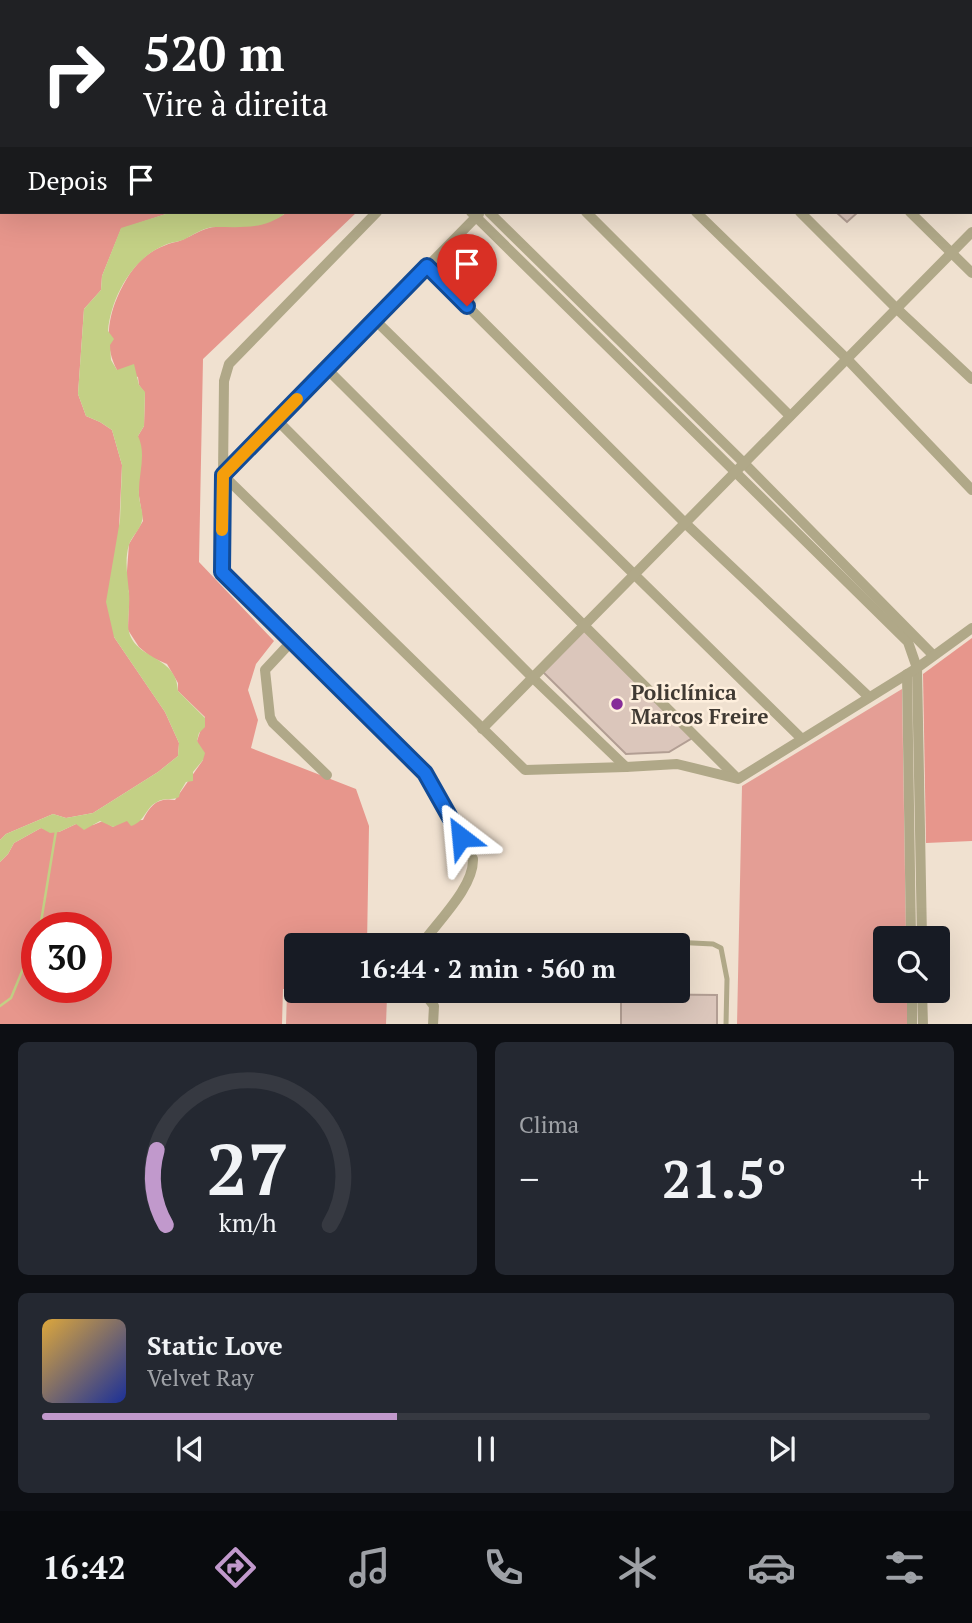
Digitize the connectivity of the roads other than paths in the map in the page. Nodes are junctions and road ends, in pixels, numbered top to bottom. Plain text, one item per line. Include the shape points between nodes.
1 (0, 0) edge
2 (5, 0) edge
3 (375, 214) edge
4 (475, 214) edge
5 (477, 214) edge
6 (491, 214) edge
7 (588, 214) edge
8 (698, 214) edge
9 (802, 214) edge
10 (912, 214) edge
11 (972, 232) edge
12 (951, 252) junction
13 (427, 266) junction
14 (972, 273) edge
15 (897, 308) junction
16 (375, 320) junction
17 (846, 359) junction
18 (327, 369) junction
19 (972, 379) edge
20 (790, 416) junction
21 (277, 420) junction
22 (740, 467) junction
23 (223, 475) junction
24 (972, 490) edge
25 (685, 523) junction
26 (634, 574) junction
27 (584, 626) junction
28 (972, 628) edge
29 (292, 641) junction
30 (933, 655) junction
31 (912, 671) junction
32 (533, 678) junction
33 (869, 697) junction
34 (482, 729) junction
35 (802, 739) junction
36 (626, 767) junction
37 (327, 775) dead end
38 (738, 779) junction
39 (911, 926) edge
40 (922, 926) edge
41 (430, 933) edge
42 (690, 943) edge
43 (432, 1003) edge
44 (912, 1003) edge
45 (922, 1003) edge
46 (433, 1024) edge
47 (726, 1024) edge
48 (912, 1024) edge
49 (923, 1024) edge

1 - 2 street
3 - 23 street via 229,364
4 - 13 street
5 - 22 street
6 - 22 street
7 - 20 street
8 - 17 street
9 - 15 street
10 - 12 street
11 - 12 street
12 - 14 street
12 - 15 street
13 - 16 street
13 - 25 street
15 - 17 street
15 - 19 street
16 - 18 street
16 - 26 street
17 - 20 street
17 - 24 street
18 - 21 street
18 - 27 street
20 - 22 street
21 - 23 street
21 - 32 street
22 - 25 street
22 - 30 street
22 - 31 street via 908,642
23 - 29 street via 222,572
23 - 34 street
25 - 26 street
25 - 33 street
26 - 27 street
26 - 35 street
27 - 32 street
27 - 38 street
28 - 30 street
29 - 37 street via 265,670 270,717
29 - 41 street via 425,773 472,859 473,872 464,890
30 - 31 street
31 - 33 street
31 - 39 street
31 - 40 street
32 - 34 street
32 - 36 street
33 - 35 street
34 - 36 street via 525,770
35 - 38 street
36 - 38 street via 677,764
42 - 47 lane via 721,948 727,979
43 - 46 street
44 - 48 street
45 - 49 street

